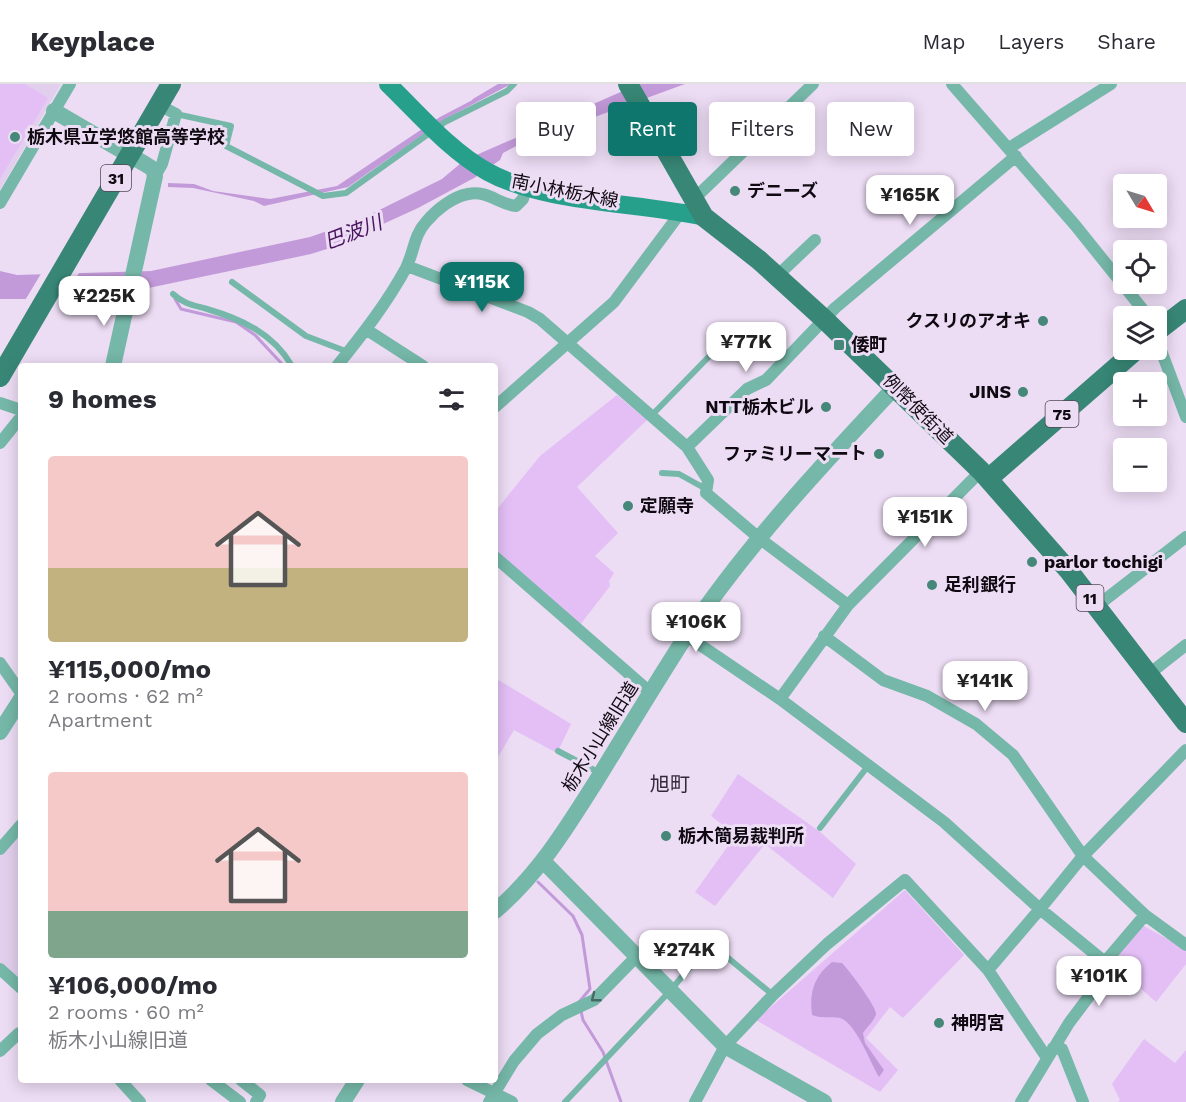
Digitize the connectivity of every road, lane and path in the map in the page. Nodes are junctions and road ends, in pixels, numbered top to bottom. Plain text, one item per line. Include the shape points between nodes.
1 (70, 84) edge
2 (171, 84) edge
3 (388, 84) edge
4 (514, 84) edge
5 (627, 84) edge
6 (813, 84) edge
7 (952, 84) edge
8 (1111, 84) edge
9 (167, 110) junction
10 (54, 111) junction
11 (432, 127) junction
12 (1012, 152) junction
13 (129, 154) junction
14 (155, 176) junction
15 (526, 186) junction
16 (0, 203) edge
17 (688, 205) junction
18 (816, 240) dead end
19 (407, 266) junction
20 (777, 276) junction
21 (232, 282) dead end
22 (173, 294) dead end
23 (1140, 306) edge
24 (1186, 309) edge
25 (824, 319) junction
26 (1167, 324) edge
27 (367, 330) junction
28 (731, 334) dead end
29 (567, 341) junction
30 (349, 352) junction
31 (1124, 360) edge
32 (1165, 360) edge
33 (114, 363) edge
34 (289, 363) edge
35 (340, 363) edge
36 (418, 363) edge
37 (0, 377) edge
38 (896, 386) junction
39 (0, 404) edge
40 (498, 404) edge
41 (18, 409) edge
42 (652, 415) junction
43 (1186, 417) edge
44 (18, 421) edge
45 (0, 443) edge
46 (687, 447) junction
47 (662, 472) dead end
48 (984, 475) junction
49 (706, 489) junction
50 (1186, 537) edge
51 (759, 538) junction
52 (498, 563) edge
53 (848, 604) junction
54 (1097, 606) junction
55 (687, 636) junction
56 (824, 636) junction
57 (1186, 645) edge
58 (0, 663) edge
59 (1149, 674) junction
60 (18, 689) edge
61 (651, 693) junction
62 (780, 699) junction
63 (18, 704) edge
64 (1186, 723) edge
65 (0, 732) edge
66 (1186, 750) edge
67 (558, 751) dead end
68 (868, 766) junction
69 (601, 773) junction
70 (18, 828) edge
71 (820, 828) dead end
72 (0, 849) edge
73 (1083, 856) junction
74 (543, 861) junction
75 (498, 908) edge
76 (1040, 909) junction
77 (1145, 915) junction
78 (1186, 945) edge
79 (636, 957) junction
80 (1105, 962) junction
81 (0, 969) edge
82 (988, 970) junction
83 (18, 985) edge
84 (670, 991) junction
85 (773, 994) junction
86 (18, 1034) edge
87 (725, 1046) junction
88 (0, 1051) edge
89 (1050, 1053) junction
90 (123, 1083) edge
91 (214, 1083) edge
92 (245, 1083) edge
93 (355, 1083) edge
94 (471, 1083) edge
95 (492, 1098) edge
96 (807, 1098) edge
97 (140, 1102) edge
98 (240, 1102) edge
99 (256, 1102) edge
100 (344, 1102) edge
101 (512, 1102) edge
102 (565, 1102) edge
103 (695, 1102) edge
104 (824, 1102) edge
105 (1022, 1102) edge
106 (1083, 1102) edge

1 - 10 street
2 - 9 main road, 31
3 - 11 main road, 南小林栃木線
4 - 11 lane
5 - 17 main road, 例幣使街道 / 11
6 - 17 street
7 - 12 street
8 - 12 street
9 - 11 lane via 231,126 226,146 323,196 346,193
9 - 13 main road, 31
9 - 14 street via 162,164
10 - 13 street
10 - 16 street
11 - 15 main road, 南小林栃木線 via 485,170
12 - 23 street
12 - 25 street
13 - 14 street via 153,169
13 - 37 main road, 31
14 - 33 street
15 - 17 main road, 南小林栃木線
15 - 19 street via 523,199 516,206 481,193 466,194 447,203 418,233
17 - 20 main road, 例幣使街道 / 11
17 - 29 street via 614,302
18 - 20 street
19 - 27 street
19 - 29 street via 528,312
20 - 25 main road, 例幣使街道 / 11
21 - 30 lane via 306,336
22 - 34 lane via 183,303 241,319 261,331
24 - 26 main road
25 - 38 main road, 例幣使街道 / 11
25 - 46 street via 766,381 747,389
27 - 30 street
27 - 36 street
28 - 42 lane
29 - 40 street
29 - 42 street
30 - 35 street
31 - 48 main road, 75
32 - 43 street
38 - 48 main road, 例幣使街道 / 11
38 - 51 street, 栃木小山線旧道
39 - 41 street
42 - 46 street
44 - 45 street
46 - 49 street via 708,480
47 - 49 lane via 679,474
48 - 53 street
48 - 54 main road, 例幣使街道 / 11
49 - 51 street
50 - 54 street
51 - 53 street
51 - 55 street, 栃木小山線旧道
52 - 61 street
53 - 56 street
54 - 59 main road, 例幣使街道 / 11
55 - 61 street, 栃木小山線旧道
55 - 62 street
56 - 62 street
56 - 73 street via 883,680 927,696 976,724 1012,755
57 - 59 street
58 - 60 street
59 - 64 main road, 例幣使街道 / 11
61 - 69 street, 栃木小山線旧道
62 - 68 street
63 - 65 street
66 - 73 street
67 - 69 lane
68 - 71 lane
68 - 76 street via 944,822
69 - 74 street, 栃木小山線旧道
70 - 72 street
73 - 76 street
73 - 77 street
74 - 75 street, 栃木小山線旧道
74 - 79 street
76 - 80 street
76 - 82 street
77 - 78 street
77 - 80 street
79 - 84 street
79 -> 95 street via 594,1000 562,1015 537,1034
80 - 89 street via 1111,967
81 - 83 street
82 - 85 street via 905,880
82 - 89 street
84 - 85 lane via 710,943
84 - 87 street
84 - 102 lane
85 - 87 street
86 - 88 street
87 - 96 street
87 - 103 street
89 - 105 street
89 - 106 street via 1062,1050
90 - 97 street
91 - 98 street
92 - 99 street via 261,1095
93 - 100 street
94 - 95 street
95 - 101 street
96 - 104 street

